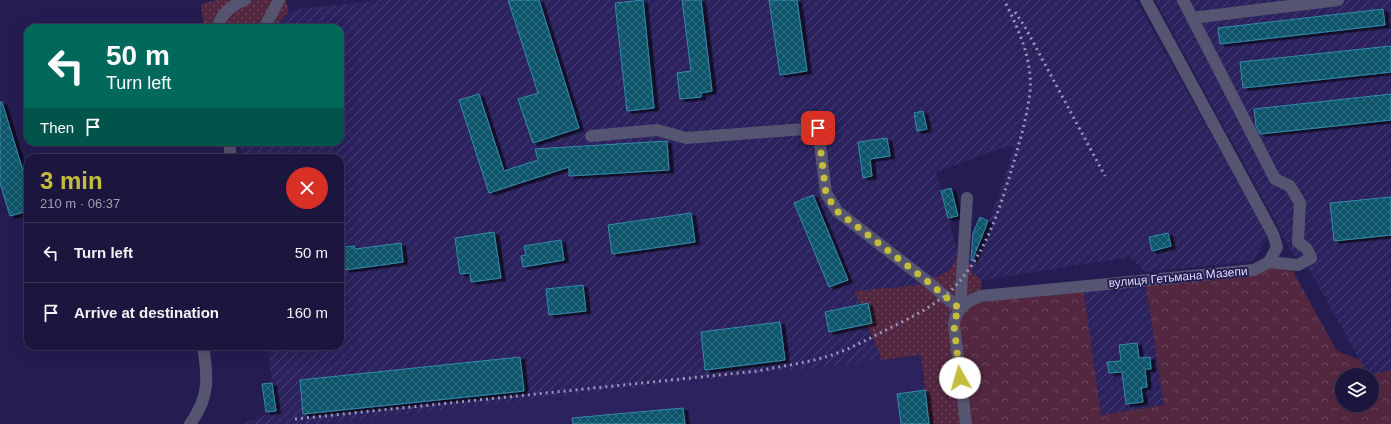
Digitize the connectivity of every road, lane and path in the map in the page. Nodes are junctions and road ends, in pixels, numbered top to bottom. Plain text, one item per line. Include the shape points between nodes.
1 (245, 0) edge
2 (279, 0) edge
3 (1146, 0) edge
4 (1183, 0) edge
5 (1338, 0) edge
6 (1192, 18) junction
7 (219, 24) edge
8 (266, 24) edge
9 (591, 136) dead end
10 (967, 198) dead end
11 (1270, 262) junction
12 (960, 309) junction
13 (204, 350) edge
14 (190, 424) edge
15 (966, 424) edge

1 - 7 street via 224,14
2 - 8 street
3 - 11 street via 1273,234 1277,247
4 - 6 street
5 - 6 street
6 - 11 street via 1275,179 1290,186 1300,203 1298,242 1307,249 1311,258 1298,266
9 - 12 street via 657,130 686,138 818,128 826,194 837,211
10 - 12 street
11 - 12 street, вулиця Гетьмана Мазепи via 1254,270 981,296 969,301
12 - 15 street via 955,318 954,332
13 - 14 street via 207,384

